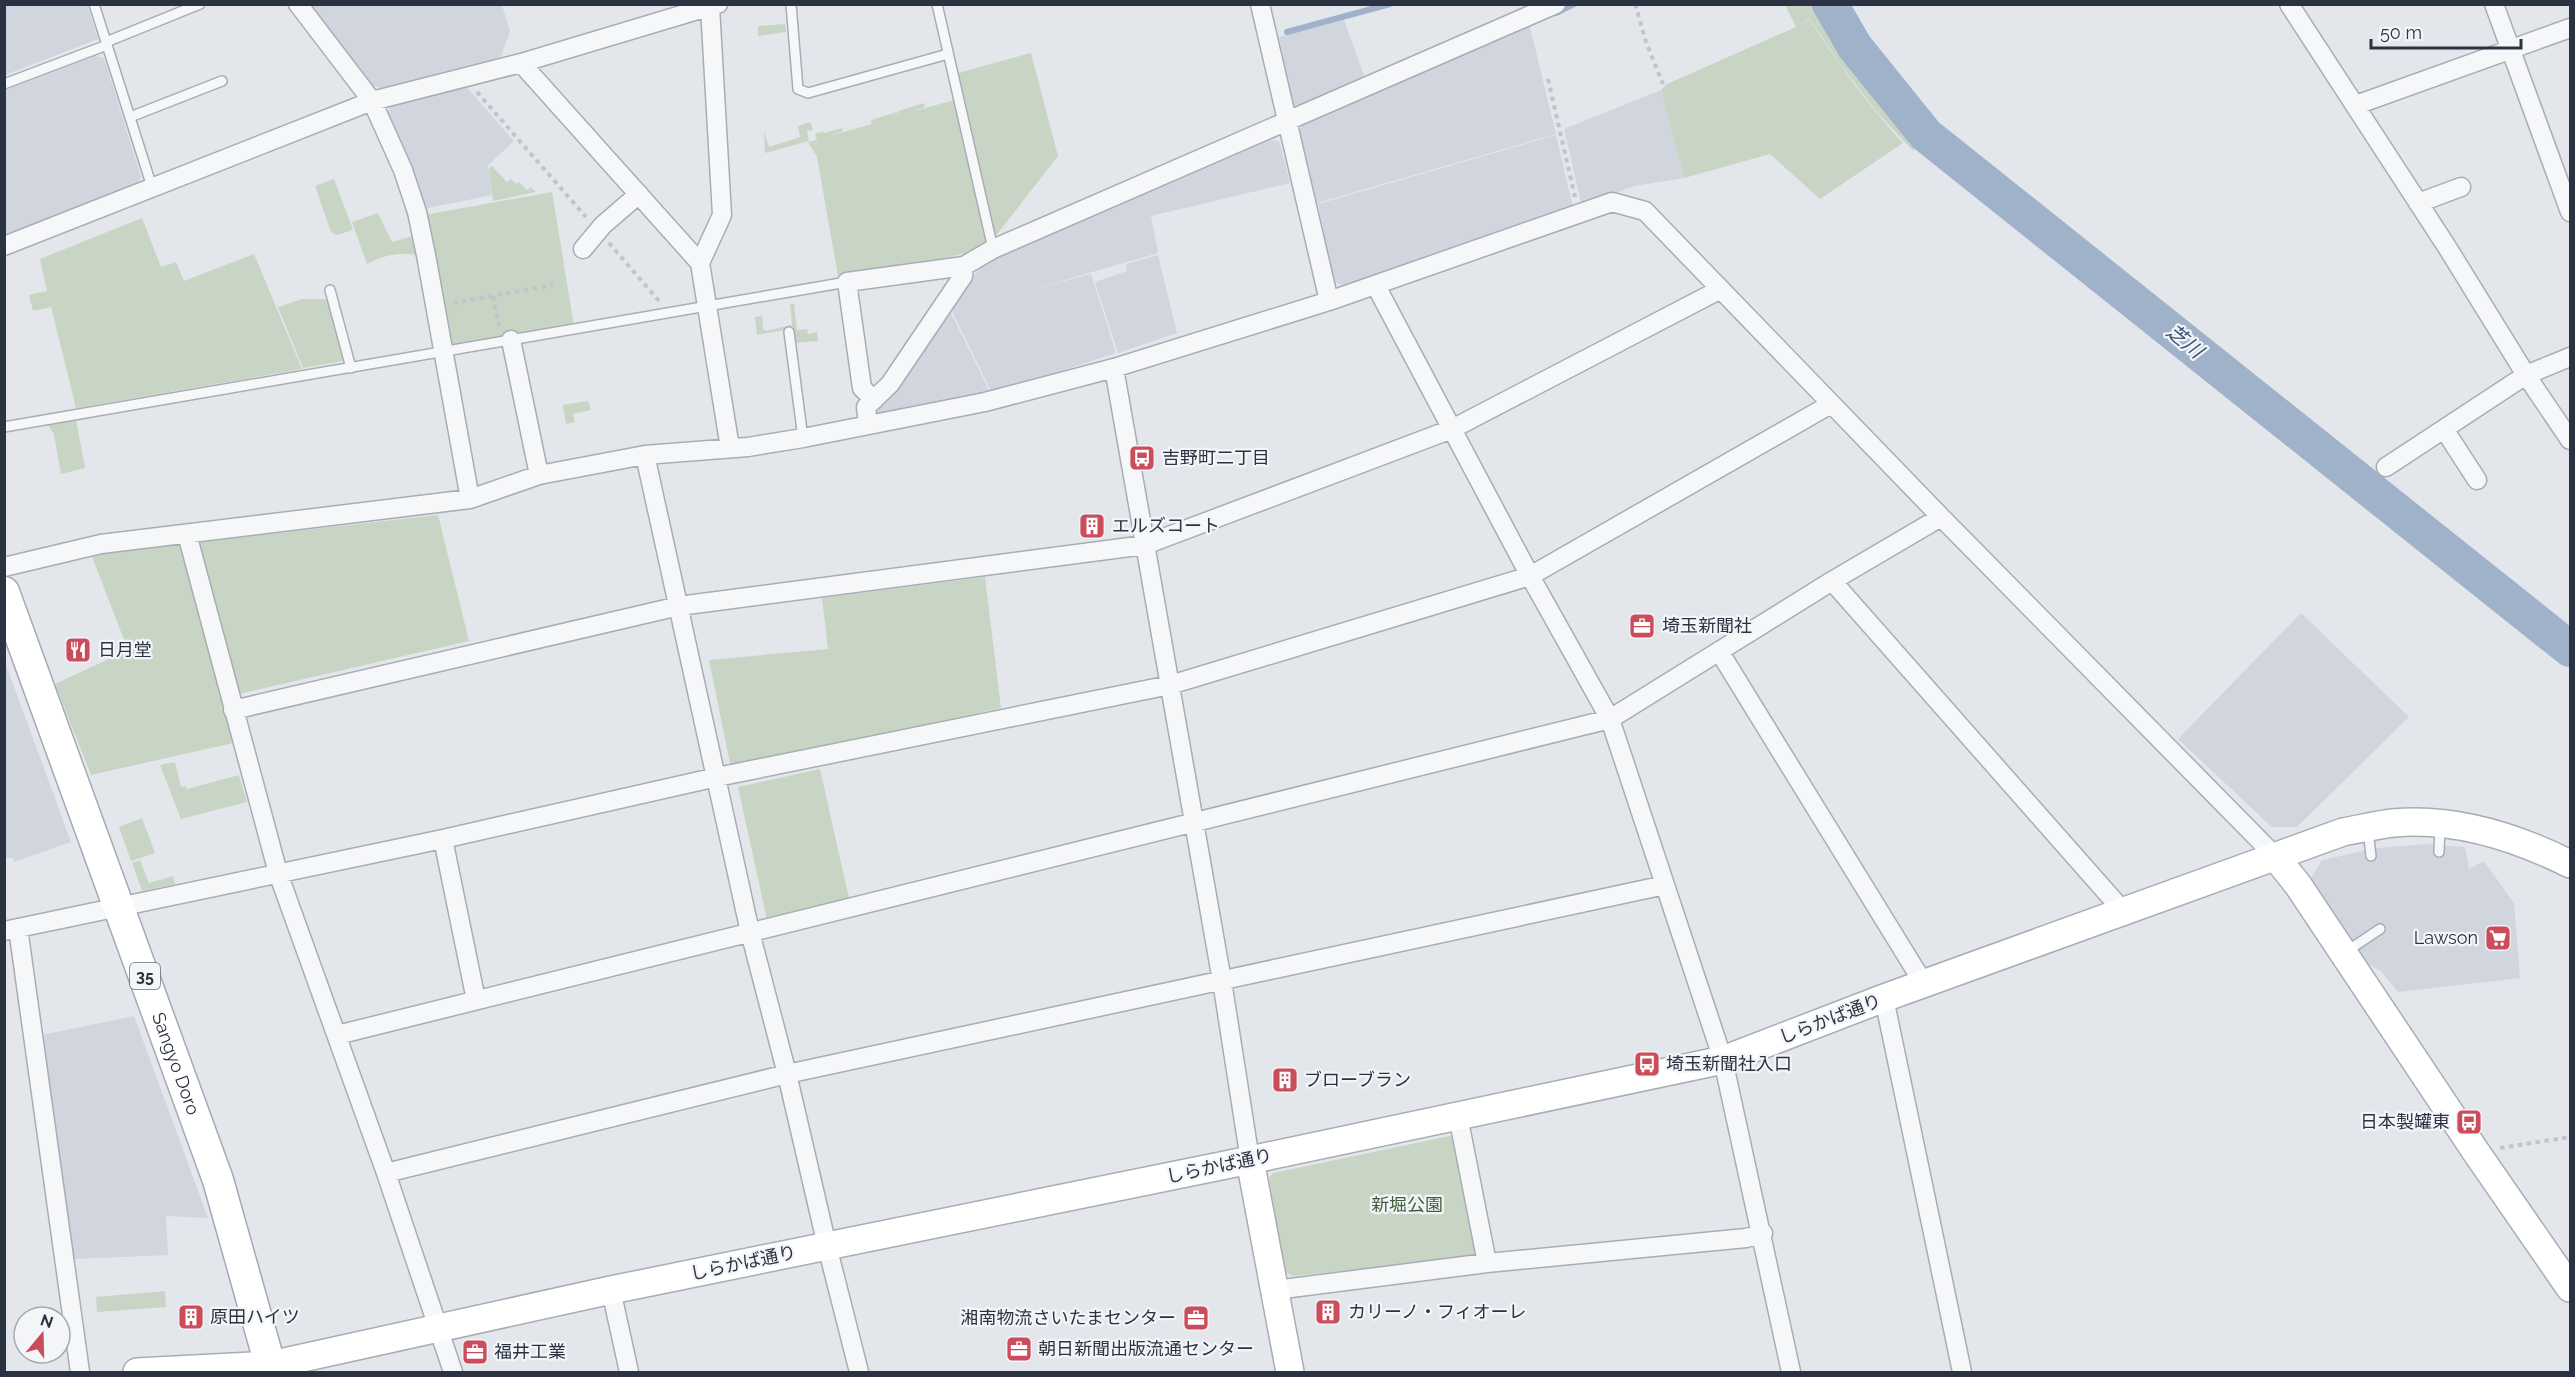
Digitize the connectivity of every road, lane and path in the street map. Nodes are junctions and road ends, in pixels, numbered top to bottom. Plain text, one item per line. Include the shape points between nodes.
1 (94, 4) edge
2 (200, 4) edge
3 (298, 4) edge
4 (791, 4) edge
5 (937, 4) edge
6 (1260, 4) edge
7 (1556, 4) edge
8 (1635, 4) edge
9 (2289, 4) edge
10 (2494, 4) edge
11 (714, 6) edge
12 (684, 9) edge
13 (2571, 27) edge
14 (107, 43) junction
15 (2510, 50) junction
16 (948, 54) junction
17 (521, 63) junction
18 (464, 78) junction
19 (1548, 79) dead end
20 (222, 81) dead end
21 (4, 84) edge
22 (1663, 84) dead end
23 (372, 101) junction
24 (2356, 105) junction
25 (130, 117) junction
26 (1288, 121) junction
27 (152, 187) junction
28 (2461, 187) dead end
29 (639, 194) junction
30 (2418, 203) junction
31 (1578, 213) junction
32 (2571, 213) edge
33 (598, 231) junction
34 (4, 246) edge
35 (583, 249) dead end
36 (993, 249) junction
37 (700, 263) junction
38 (964, 266) junction
39 (847, 282) junction
40 (553, 285) dead end
41 (1376, 286) junction
42 (330, 290) dead end
43 (1719, 290) junction
44 (493, 296) junction
45 (1329, 301) junction
46 (444, 304) dead end
47 (707, 306) junction
48 (666, 313) junction
49 (789, 332) dead end
50 (506, 341) junction
51 (443, 352) junction
52 (2571, 357) edge
53 (351, 368) junction
54 (1114, 368) junction
55 (2526, 375) junction
56 (874, 399) junction
57 (1831, 404) junction
58 (868, 425) junction
59 (4, 427) edge
60 (1452, 429) junction
61 (2444, 429) junction
62 (803, 438) junction
63 (2571, 440) edge
64 (730, 448) junction
65 (645, 455) junction
66 (2386, 467) dead end
67 (539, 475) junction
68 (2477, 480) dead end
69 (470, 499) junction
70 (1941, 517) junction
71 (187, 534) junction
72 (1145, 545) junction
73 (4, 567) edge
74 (1530, 576) junction
75 (1832, 581) junction
76 (4, 592) edge
77 (679, 606) junction
78 (1719, 651) junction
79 (1170, 685) junction
80 (233, 710) junction
81 (1610, 719) junction
82 (717, 777) junction
83 (1194, 821) junction
84 (2440, 825) junction
85 (2367, 828) junction
86 (443, 839) junction
87 (2439, 852) dead end
88 (2275, 856) junction
89 (2371, 856) dead end
90 (2571, 864) edge
91 (278, 873) junction
92 (1665, 885) junction
93 (120, 907) junction
94 (2123, 911) junction
95 (11, 929) edge
96 (2380, 929) dead end
97 (750, 932) junction
98 (2343, 954) junction
99 (1222, 981) junction
100 (1924, 984) junction
101 (1884, 998) junction
102 (476, 1000) junction
103 (337, 1035) junction
104 (1723, 1059) junction
105 (788, 1074) junction
106 (1458, 1116) junction
107 (2571, 1137) edge
108 (2476, 1152) junction
109 (1250, 1160) junction
110 (386, 1173) junction
111 (1763, 1233) junction
112 (827, 1246) junction
113 (1487, 1263) junction
114 (2571, 1288) edge
115 (611, 1290) junction
116 (1275, 1290) junction
117 (438, 1330) junction
118 (272, 1369) edge
119 (80, 1372) edge
120 (137, 1372) edge
121 (453, 1372) edge
122 (629, 1372) edge
123 (859, 1372) edge
124 (1290, 1372) edge
125 (1791, 1372) edge
126 (1962, 1372) edge

1 - 14 lane
2 - 14 lane
3 - 23 street
4 - 16 lane via 798,89 808,93
5 - 16 lane
6 - 26 street
7 - 26 street
8 - 22 path
9 - 24 street
10 - 15 street
11 - 12 street
11 - 37 street via 722,215
12 - 17 street
13 - 15 street
14 - 21 lane
14 - 25 lane
15 - 24 street
15 - 32 street
16 - 36 lane
17 - 18 street
17 - 29 street
18 - 23 street
18 - 33 path
19 - 31 path
20 - 25 lane
23 - 27 street
23 - 51 street via 399,159 417,212
24 - 30 street
25 - 27 lane
26 - 36 street
26 - 45 street
27 - 34 street
28 - 30 street
29 - 33 street
29 - 37 street
30 - 55 street
31 - 41 street
31 - 43 street via 1612,202 1645,211
33 - 35 street
33 - 48 path
36 - 38 street
37 - 47 street
38 - 39 street
38 - 56 street via 963,276 917,345 890,384
39 - 47 lane
39 - 56 street via 862,388
40 - 44 path
41 - 45 street
41 - 60 street
42 - 53 lane
43 - 57 street
43 - 60 street
44 - 46 path
44 - 50 path
45 - 54 street
47 - 48 lane
47 - 64 street
48 - 50 lane
49 - 62 lane
50 - 51 lane
50 - 67 street
51 - 53 lane
51 - 69 street
52 - 55 street
53 - 59 lane
54 - 58 street via 986,402
54 - 72 street
55 - 61 street
55 - 63 street
56 - 58 street via 866,407
57 - 70 street
57 - 74 street
58 - 62 street
60 - 72 street
60 - 74 street
61 - 66 street
61 - 68 street
62 - 64 street
64 - 65 street
65 - 67 street
65 - 77 street
67 - 69 street
69 - 71 street
70 - 75 street
70 - 88 street
71 - 73 street via 101,544
71 - 80 street
72 - 77 street
72 - 79 street
74 - 79 street
74 - 81 street
75 - 78 street
75 - 94 street
76 - 93 main road, Sangyo Doro / 35
77 - 80 street
77 - 82 street
78 - 81 street
78 - 100 street
79 - 82 street
79 - 83 street
80 - 91 street
81 - 83 street
81 - 92 street
82 - 86 street
82 - 97 street
83 - 97 street
83 - 99 street
84 - 85 street, しらかば通り via 2394,823
84 - 87 lane
84 - 90 street, しらかば通り via 2487,830
85 - 88 street, しらかば通り via 2343,832
85 - 89 lane
86 - 91 street
86 - 102 street
88 - 94 street, しらかば通り
88 - 98 street
91 - 93 street
91 - 103 street
92 - 99 street
92 - 104 street
93 - 95 street
93 - 118 main road, Sangyo Doro / 35 via 218,1180
94 - 100 street, しらかば通り
95 - 119 street
96 - 98 lane
97 - 102 street
97 - 105 street
98 - 108 street
99 - 105 street
99 - 109 street
100 - 101 street, しらかば通り
101 - 104 street, しらかば通り
101 - 126 street
102 - 103 street
103 - 110 street
104 - 106 street, しらかば通り
104 - 111 street
105 - 110 street
105 - 112 street
106 - 109 street, しらかば通り
106 - 113 street
107 - 108 path
108 - 114 street
109 - 112 street, しらかば通り
109 - 116 street
110 - 117 street
111 - 113 street via 1746,1238
111 - 125 street
112 - 115 street, しらかば通り
112 - 123 street
113 - 116 street
115 - 117 street, しらかば通り
115 - 122 street
116 - 124 street
117 - 118 street, しらかば通り
117 - 121 street
118 - 120 street, しらかば通り

